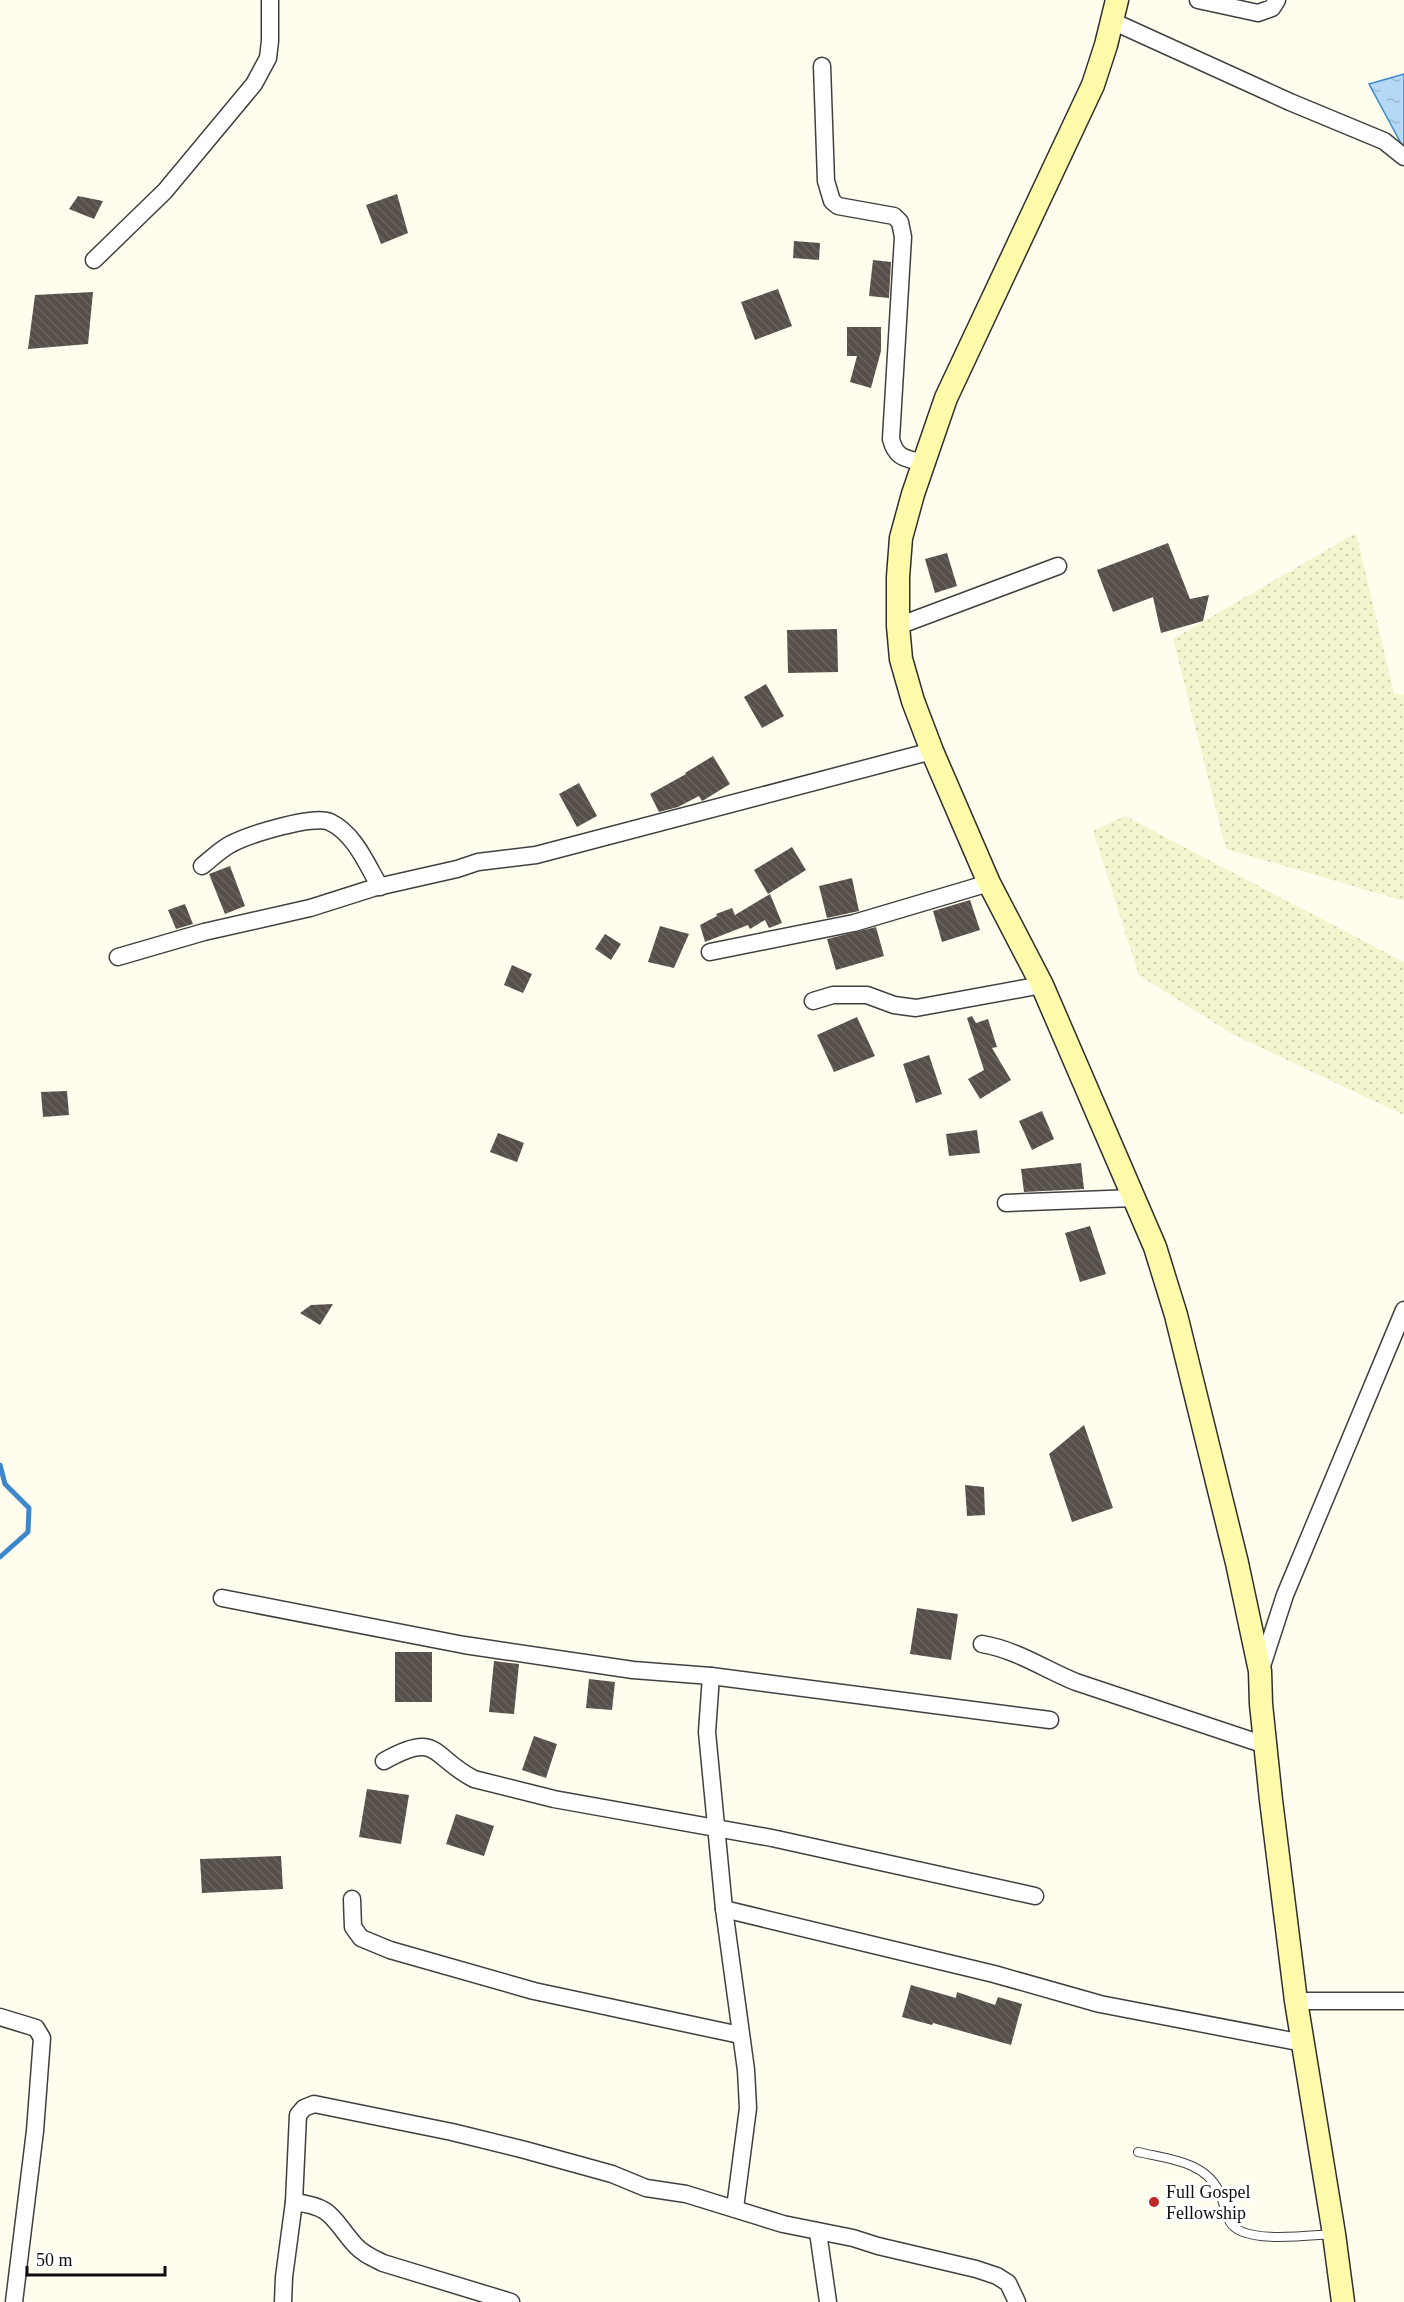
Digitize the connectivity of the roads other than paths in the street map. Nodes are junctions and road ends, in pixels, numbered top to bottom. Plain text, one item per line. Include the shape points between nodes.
1 (270, 0) edge
2 (1198, 0) edge
3 (1277, 0) edge
4 (1115, 10) edge
5 (822, 66) dead end
6 (1404, 157) edge
7 (94, 260) dead end
8 (924, 463) junction
9 (1058, 566) dead end
10 (898, 626) junction
11 (932, 751) junction
12 (202, 866) dead end
13 (989, 883) junction
14 (380, 887) junction
15 (710, 951) dead end
16 (118, 957) dead end
17 (1042, 985) junction
18 (813, 1001) dead end
19 (1134, 1198) junction
20 (1006, 1203) dead end
21 (1404, 1310) edge
22 (222, 1598) dead end
23 (982, 1644) dead end
24 (1260, 1671) junction
25 (711, 1676) junction
26 (1050, 1720) dead end
27 (1265, 1745) junction
28 (384, 1761) dead end
29 (716, 1827) junction
30 (1035, 1896) dead end
31 (352, 1899) dead end
32 (724, 1909) junction
33 (1296, 2001) junction
34 (1404, 2001) edge
35 (0, 2017) edge
36 (740, 2034) junction
37 (1303, 2043) junction
38 (1138, 2152) dead end
39 (294, 2202) junction
40 (735, 2208) junction
41 (818, 2232) junction
42 (1334, 2234) junction
43 (14, 2302) edge
44 (283, 2302) edge
45 (510, 2302) edge
46 (828, 2302) edge
47 (1017, 2302) edge
48 (1343, 2302) edge

1 - 7 street via 268,58 254,84 165,190
2 - 3 street via 1258,13 1272,8
4 - 6 street via 1280,97 1384,141
4 - 8 street via 1093,85 946,399
5 - 8 street via 826,181 832,201 838,206 894,216 902,228 891,439 898,455
8 - 10 street via 901,538
9 - 10 street
10 - 11 street via 901,659
11 - 13 street
11 - 14 street via 536,855 478,862
12 - 14 street via 229,845 257,833 327,820 340,828 358,849
13 - 15 street via 854,923
13 - 17 street
14 - 16 street
17 - 18 street via 916,1008 867,995 833,995
17 - 19 street
19 - 20 street
19 - 24 street via 1155,1247 1176,1315 1238,1563
21 - 24 street via 1285,1595
22 - 25 street via 464,1646 633,1670
23 - 27 street via 1018,1653 1076,1682
24 - 27 street
25 - 26 street
25 - 29 street via 707,1732
27 - 33 street
28 - 29 street via 407,1749 435,1749 474,1779 554,1799
29 - 30 street
29 - 32 street
31 - 36 street via 353,1927 361,1938 390,1950 534,1991
32 - 36 street
32 - 37 street via 994,1974 1100,2004
33 - 34 street
33 - 37 street
35 - 43 street via 36,2028 42,2038
36 - 40 street via 748,2108
37 - 42 street
38 - 42 lane via 1190,2164 1210,2176 1233,2226 1245,2233 1282,2237
39 - 40 street via 298,2115 315,2104 525,2150 612,2174 646,2188
39 - 44 street
39 - 45 street via 324,2208 356,2246 383,2263
40 - 41 street
41 - 46 street
41 - 47 street via 997,2276 1008,2283
42 - 48 street

